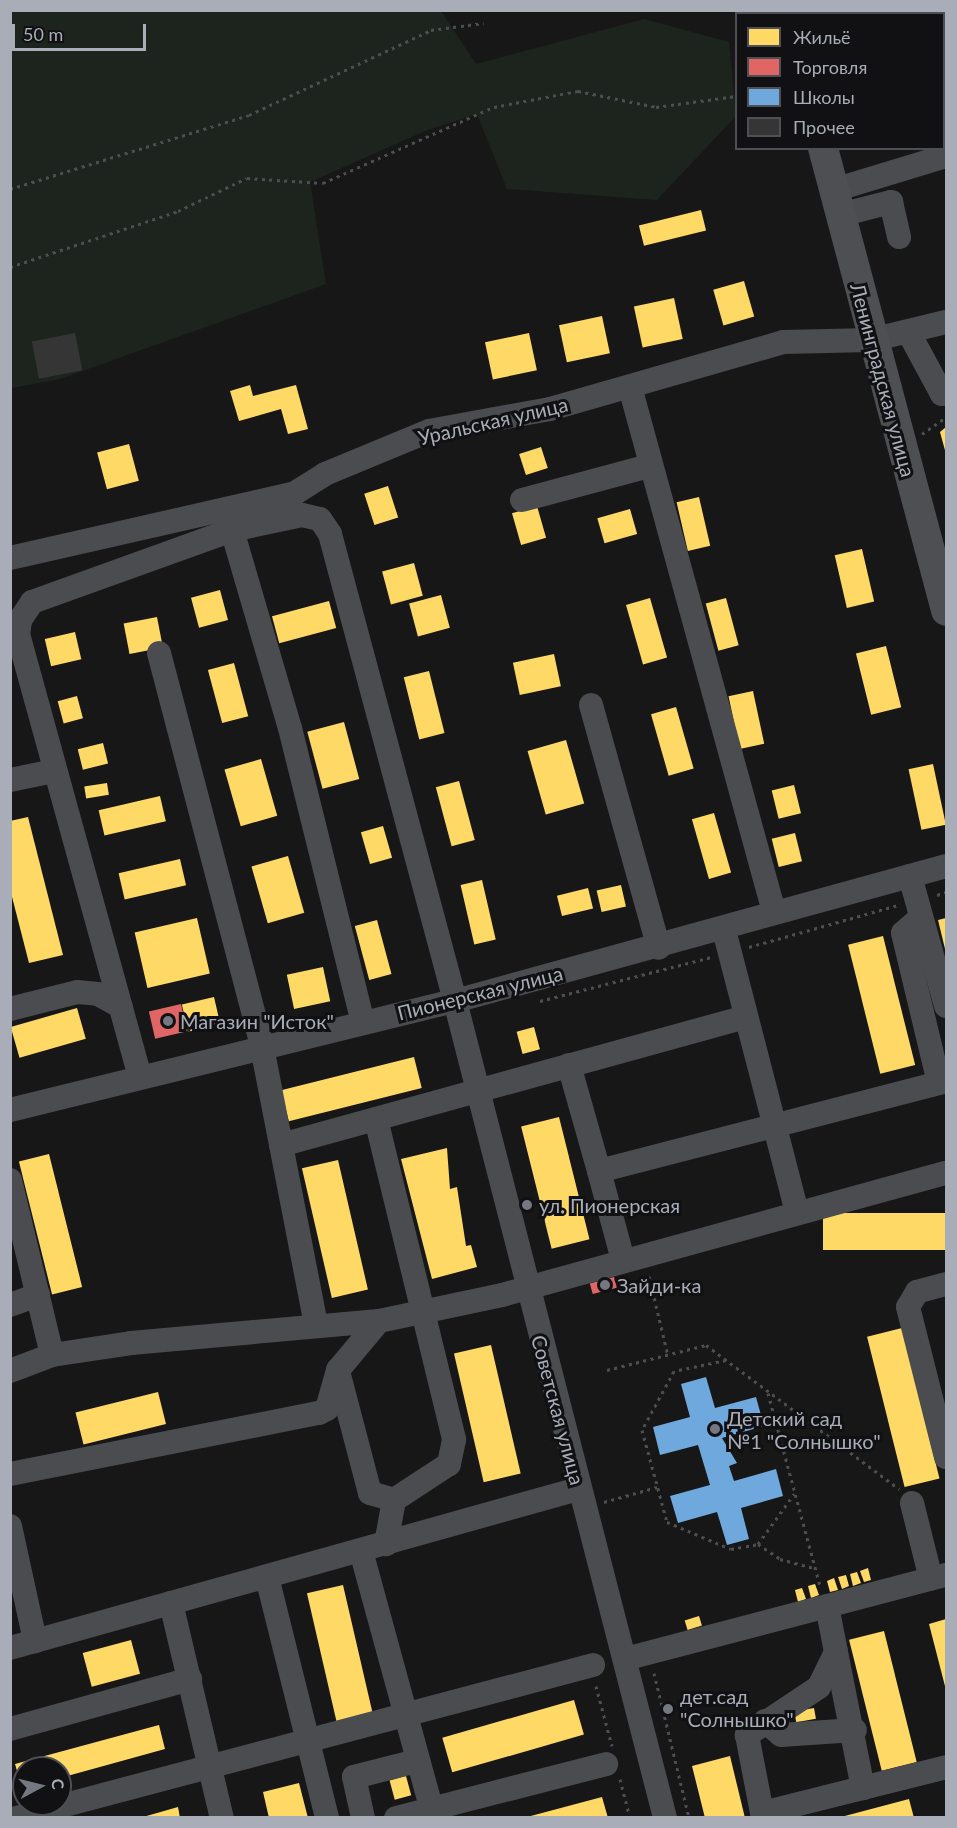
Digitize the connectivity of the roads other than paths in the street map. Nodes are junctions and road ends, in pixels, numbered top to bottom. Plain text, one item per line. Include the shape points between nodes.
1 (824, 150) edge
2 (946, 156) edge
3 (837, 203) junction
4 (900, 237) dead end
5 (946, 321) edge
6 (909, 333) junction
7 (871, 340) junction
8 (630, 387) junction
9 (946, 392) edge
10 (649, 466) junction
11 (522, 500) dead end
12 (299, 504) junction
13 (232, 530) junction
14 (10, 558) edge
15 (946, 611) edge
16 (159, 653) dead end
17 (591, 705) dead end
18 (54, 771) junction
19 (10, 780) edge
20 (946, 866) edge
21 (909, 876) junction
22 (774, 912) junction
23 (919, 919) junction
24 (724, 930) junction
25 (659, 948) junction
26 (455, 1001) junction
27 (946, 1006) edge
28 (121, 1007) junction
29 (10, 1009) edge
30 (746, 1017) junction
31 (363, 1022) junction
32 (262, 1047) junction
33 (569, 1065) junction
34 (140, 1077) junction
35 (943, 1082) edge
36 (477, 1091) junction
37 (10, 1110) edge
38 (376, 1119) junction
39 (775, 1126) junction
40 (281, 1145) junction
41 (598, 1171) junction
42 (946, 1173) edge
43 (10, 1180) edge
44 (797, 1213) junction
45 (15, 1221) edge
46 (633, 1257) junction
47 (946, 1284) edge
48 (526, 1287) junction
49 (38, 1295) junction
50 (10, 1305) edge
51 (422, 1312) junction
52 (380, 1321) junction
53 (316, 1324) junction
54 (52, 1355) junction
55 (338, 1370) junction
56 (10, 1371) edge
57 (946, 1457) edge
58 (10, 1474) edge
59 (578, 1489) junction
60 (394, 1500) junction
61 (910, 1500) road end
62 (10, 1526) edge
63 (386, 1544) junction
64 (361, 1551) junction
65 (267, 1577) junction
66 (939, 1577) edge
67 (171, 1604) junction
68 (827, 1606) junction
69 (36, 1641) junction
70 (10, 1648) edge
71 (836, 1652) junction
72 (625, 1659) junction
73 (593, 1665) dead end
74 (190, 1679) junction
75 (404, 1714) junction
76 (765, 1721) junction
77 (10, 1729) edge
78 (855, 1730) junction
79 (307, 1740) junction
80 (417, 1761) junction
81 (606, 1764) dead end
82 (210, 1765) junction
83 (946, 1767) edge
84 (864, 1788) junction
85 (433, 1814) edge
86 (763, 1815) edge
87 (16, 1818) edge
88 (222, 1818) edge
89 (327, 1818) edge
90 (363, 1818) edge
91 (396, 1818) edge
92 (665, 1818) edge

1 - 3 main road, Ленинградская улица
2 - 3 street
3 - 4 street via 891,202
3 - 7 main road, Ленинградская улица
5 - 6 street, Уральская улица
6 - 7 street, Уральская улица
6 - 9 street via 942,394
7 - 8 street, Уральская улица via 783,342
7 - 15 main road, Ленинградская улица
8 - 10 street
8 - 12 street, Уральская улица via 550,409 429,431 325,474
10 - 11 street
10 - 22 street
12 - 13 street
12 - 14 street, Уральская улица
12 - 26 street, Советская улица via 320,519 330,534
13 - 18 street via 32,602 20,620 18,635
13 - 31 street via 290,728
16 - 32 street
17 - 25 street
18 - 19 street
18 - 28 street
20 - 21 street, Пионерская улица
21 - 22 street, Пионерская улица
21 - 23 street
22 - 24 street, Пионерская улица
23 - 27 street
23 - 35 street via 903,933
24 - 25 street, Пионерская улица
24 - 30 street
25 - 26 street, Пионерская улица
26 - 31 street, Пионерская улица
26 - 36 street, Советская улица
28 - 29 street via 98,994 77,993
28 - 34 street
30 - 33 street
30 - 39 street
31 - 32 street, Пионерская улица
32 - 34 street, Пионерская улица
32 - 40 street
33 - 36 street
33 - 41 street
34 - 37 street, Пионерская улица
35 - 39 street
36 - 38 street
36 - 48 street, Советская улица
38 - 40 street
38 - 51 street
39 - 41 street
39 - 44 street
40 - 53 street
41 - 46 street
42 - 44 street
43 - 45 street
44 - 46 street
45 - 49 street
46 - 48 street
47 - 57 street via 917,1292 908,1307
48 - 51 street
48 - 59 street, Советская улица
49 - 50 street
49 - 54 street
51 - 52 street
51 - 60 street via 454,1440 448,1464
52 - 53 street
52 - 55 street
53 - 54 street
54 - 56 street
55 - 58 street via 327,1409 319,1413
55 - 60 street via 370,1493
59 - 63 street
59 - 72 street, Советская улица
60 - 63 street
61 - 66 street
62 - 69 street
63 - 64 street
64 - 65 street
64 - 75 street
65 - 67 street
65 - 79 street
66 - 68 street
67 - 69 street
67 - 74 street
68 - 71 street
68 - 72 street
69 - 70 street
71 - 76 street via 819,1687
71 - 78 street
72 - 92 street, Советская улица
73 - 75 street
74 - 77 street
74 - 82 street
75 - 79 street
75 - 80 street
76 - 78 street via 781,1735
76 - 86 street via 747,1735
78 - 84 street
79 - 82 street
79 - 89 street
80 - 85 street
80 - 90 street via 354,1777
81 - 85 street
82 - 87 street
82 - 88 street
83 - 84 street
84 - 86 street
85 - 91 street

